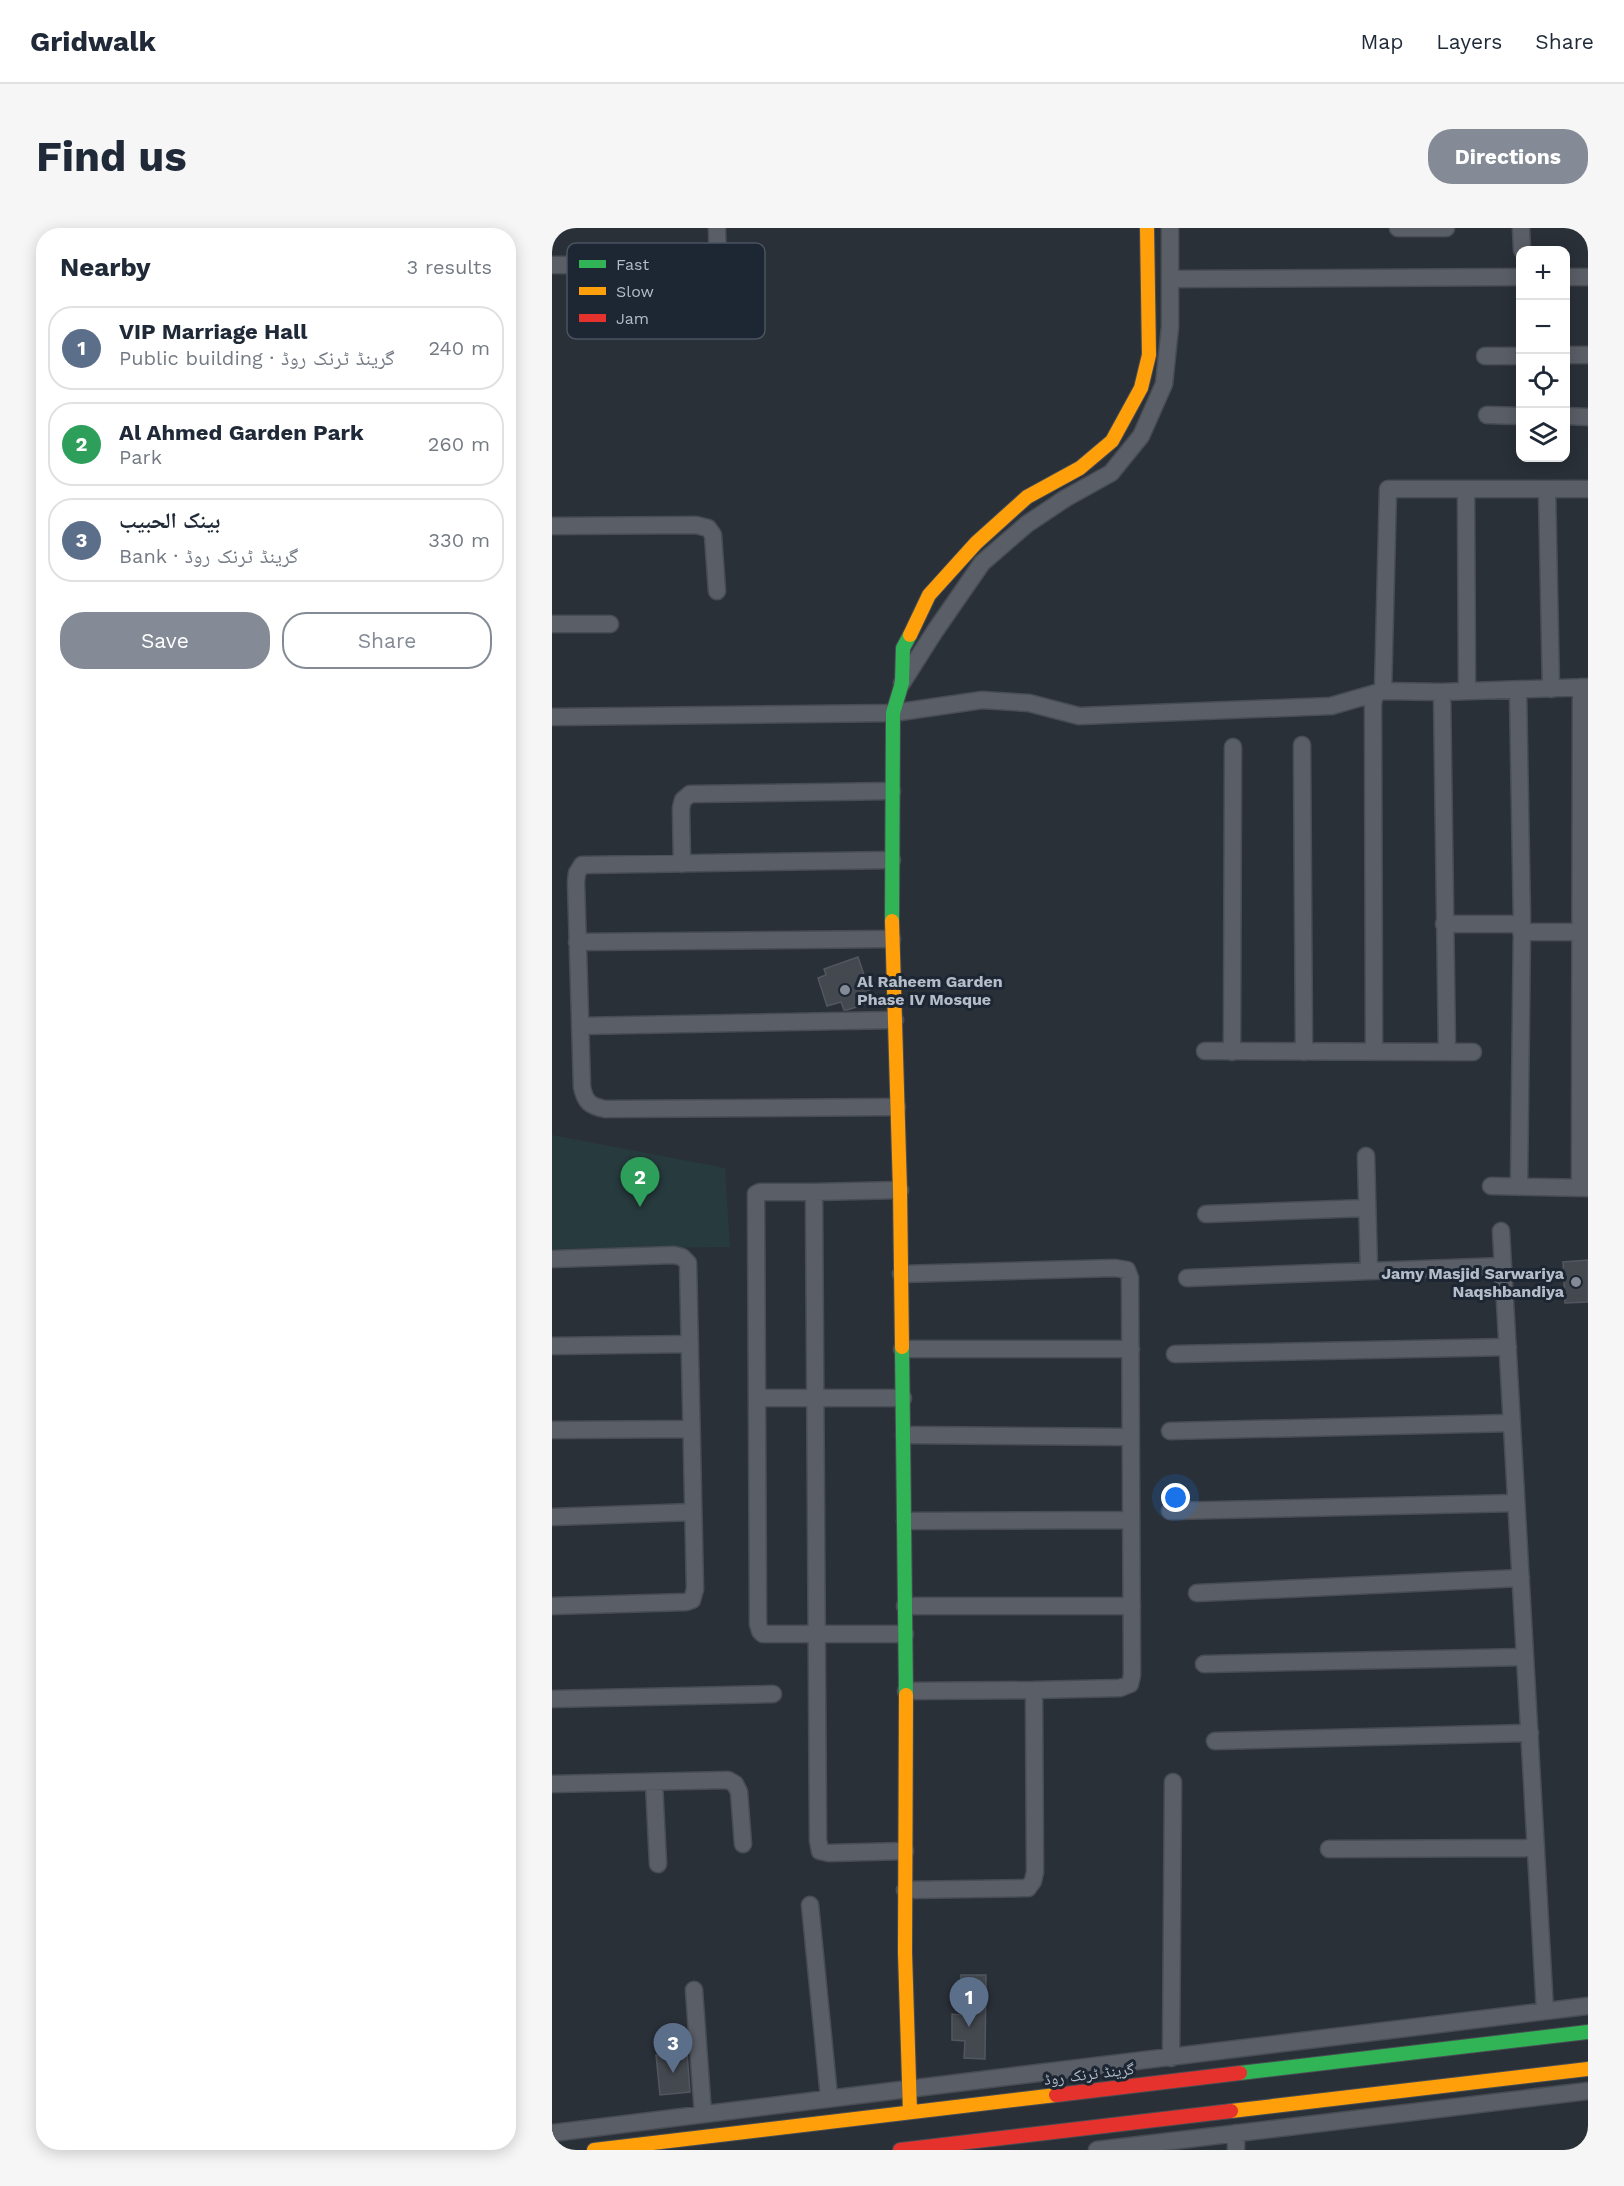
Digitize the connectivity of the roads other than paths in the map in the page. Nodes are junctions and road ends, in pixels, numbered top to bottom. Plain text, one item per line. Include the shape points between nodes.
1 (717, 228) edge
2 (1147, 228) edge
3 (1170, 228) edge
4 (1398, 228) edge
5 (1446, 228) edge
6 (1521, 228) edge
7 (717, 243) edge
8 (1522, 246) edge
9 (1516, 277) edge
10 (1570, 277) edge
11 (1588, 277) edge
12 (1170, 279) junction
13 (1148, 326) junction
14 (1170, 327) junction
15 (1570, 355) edge
16 (1588, 355) edge
17 (1485, 356) dead end
18 (1516, 356) edge
19 (1487, 415) dead end
20 (1516, 416) edge
21 (1570, 416) edge
22 (1588, 417) edge
23 (1466, 489) junction
24 (1588, 489) edge
25 (1548, 490) junction
26 (552, 526) edge
27 (717, 591) dead end
28 (552, 624) edge
29 (610, 624) dead end
30 (902, 683) junction
31 (1584, 687) edge
32 (1551, 689) junction
33 (1518, 690) junction
34 (1467, 691) junction
35 (1442, 692) junction
36 (1379, 693) junction
37 (894, 713) junction
38 (552, 717) edge
39 (1302, 745) dead end
40 (1233, 747) dead end
41 (892, 791) junction
42 (892, 860) junction
43 (682, 864) junction
44 (1444, 924) junction
45 (1522, 928) junction
46 (1580, 932) junction
47 (892, 939) junction
48 (577, 942) junction
49 (895, 1020) junction
50 (580, 1026) junction
51 (1205, 1051) dead end
52 (1232, 1052) junction
53 (1304, 1052) junction
54 (1374, 1052) junction
55 (1447, 1052) junction
56 (1473, 1052) dead end
57 (897, 1107) junction
58 (1366, 1156) dead end
59 (1491, 1186) dead end
60 (1519, 1187) junction
61 (1584, 1188) edge
62 (900, 1190) junction
63 (814, 1192) junction
64 (1367, 1208) junction
65 (1206, 1214) dead end
66 (1501, 1231) dead end
67 (552, 1259) edge
68 (1503, 1266) junction
69 (1369, 1271) junction
70 (901, 1274) junction
71 (1187, 1278) dead end
72 (690, 1344) junction
73 (552, 1346) edge
74 (1508, 1347) junction
75 (902, 1349) junction
76 (1131, 1349) junction
77 (1175, 1354) dead end
78 (758, 1398) junction
79 (816, 1398) junction
80 (903, 1398) junction
81 (1512, 1423) junction
82 (691, 1429) junction
83 (552, 1430) edge
84 (1170, 1431) dead end
85 (904, 1435) junction
86 (1131, 1437) junction
87 (1516, 1503) junction
88 (1170, 1511) dead end
89 (693, 1512) junction
90 (552, 1517) edge
91 (1131, 1520) junction
92 (904, 1521) junction
93 (1521, 1578) junction
94 (1197, 1593) dead end
95 (552, 1606) edge
96 (905, 1606) junction
97 (1132, 1606) junction
98 (817, 1634) junction
99 (905, 1634) junction
100 (1525, 1657) junction
101 (1204, 1664) dead end
102 (1034, 1690) junction
103 (906, 1691) junction
104 (773, 1694) dead end
105 (552, 1699) edge
106 (1530, 1733) junction
107 (1215, 1741) dead end
108 (1173, 1782) dead end
109 (654, 1783) junction
110 (552, 1784) edge
111 (742, 1844) dead end
112 (1536, 1848) junction
113 (1329, 1849) dead end
114 (905, 1851) junction
115 (658, 1864) dead end
116 (905, 1890) junction
117 (810, 1905) dead end
118 (694, 1989) dead end
119 (1588, 2006) edge
120 (1545, 2011) junction
121 (1588, 2032) edge
122 (1171, 2058) junction
123 (1588, 2068) edge
124 (908, 2088) junction
125 (1588, 2091) edge
126 (829, 2097) junction
127 (1276, 2105) junction
128 (910, 2112) junction
129 (703, 2114) junction
130 (1040, 2115) junction
131 (1087, 2127) junction
132 (1280, 2128) junction
133 (552, 2133) edge
134 (1236, 2142) edge
135 (994, 2144) edge
136 (594, 2150) edge
137 (900, 2150) edge
138 (1091, 2150) edge
139 (1097, 2150) edge

1 - 7 street
2 - 13 main road
3 - 12 street
4 - 5 street
6 - 8 street
9 - 12 street
10 - 11 street
12 - 14 street
13 - 14 street
13 - 30 main road via 1149,355 1141,388 1112,441 1080,468 1027,497 976,543 929,595 903,648
14 - 30 street via 1164,384 1141,436 1111,473 1027,524 982,563
15 - 16 street
17 - 18 street
19 - 20 street
21 - 22 street
23 - 25 street
23 - 34 street
23 - 36 street via 1388,489
24 - 25 street
25 - 32 street
26 - 27 street via 708,528 713,535
28 - 29 street
30 - 37 main road
31 - 32 street
31 - 46 street
32 - 33 street
33 - 34 street
33 - 45 street
34 - 35 street
35 - 36 street
35 - 44 street
36 - 37 street via 1331,706 1286,708 1079,716 1029,704 982,700
36 - 54 street via 1373,703
37 - 38 street
37 - 41 main road
39 - 53 street
40 - 52 street
41 - 42 main road
41 - 43 street via 690,794 681,808
42 - 43 street
42 - 47 main road
43 - 48 street via 582,865 576,882
44 - 45 street
44 - 55 street
45 - 46 street
45 - 60 street
46 - 61 street
47 - 48 street
47 - 49 main road
48 - 50 street
49 - 50 street
49 - 57 main road
50 - 57 street via 584,1099 594,1107
51 - 52 street
52 - 53 street
53 - 54 street
54 - 55 street
55 - 56 street
57 - 62 main road
58 - 64 street
59 - 60 street
60 - 61 street
62 - 63 street
62 - 70 main road
63 - 78 street via 756,1194
63 - 79 street
64 - 65 street
64 - 69 street
66 - 68 street
67 - 72 street via 682,1257 688,1263
68 - 69 street
68 - 74 street
69 - 71 street
70 - 75 main road
70 - 76 street via 1127,1270
72 - 73 street
72 - 82 street
74 - 77 street
74 - 81 street
75 - 76 street
75 - 80 main road
76 - 86 street
78 - 79 street
78 - 98 street via 759,1631
79 - 80 street
79 - 98 street
80 - 85 main road
81 - 84 street
81 - 87 street
82 - 83 street
82 - 89 street
85 - 86 street
85 - 92 main road
86 - 91 street
87 - 88 street
87 - 93 street
89 - 90 street
89 - 95 street via 692,1600
91 - 92 street
91 - 97 street
92 - 96 main road
93 - 94 street
93 - 100 street
96 - 97 street
96 - 99 main road
97 - 102 street via 1130,1684 1120,1688
98 - 99 street
98 - 114 street via 820,1851
99 - 103 main road
100 - 101 street
100 - 106 street
102 - 103 street
102 - 116 street via 1033,1881 1028,1888
103 - 114 main road
104 - 105 street
106 - 107 street
106 - 112 street
108 - 122 street
109 - 110 street
109 - 111 street via 728,1780 735,1784 739,1792
109 - 115 street
112 - 113 street
112 - 120 street
114 - 116 main road
116 - 124 main road
117 - 126 street
118 - 129 street
119 - 120 street
120 - 122 street
121 - 130 main road, گرینڈ ٹرنک روڈ
122 - 124 street
123 - 127 main road, گرینڈ ٹرنک روڈ
124 - 126 street
124 - 128 main road
125 - 132 street
126 - 129 street
127 - 131 main road, گرینڈ ٹرنک روڈ
127 - 132 main road
128 - 130 main road, گرینڈ ٹرنک روڈ
128 - 136 main road, گرینڈ ٹرنک روڈ
129 - 133 street
130 - 131 main road, گرینڈ ٹرنک روڈ
130 - 135 main road, گرینڈ ٹرنک روڈ
131 - 138 main road
132 - 134 street
134 - 139 street
135 - 137 main road, گرینڈ ٹرنک روڈ

